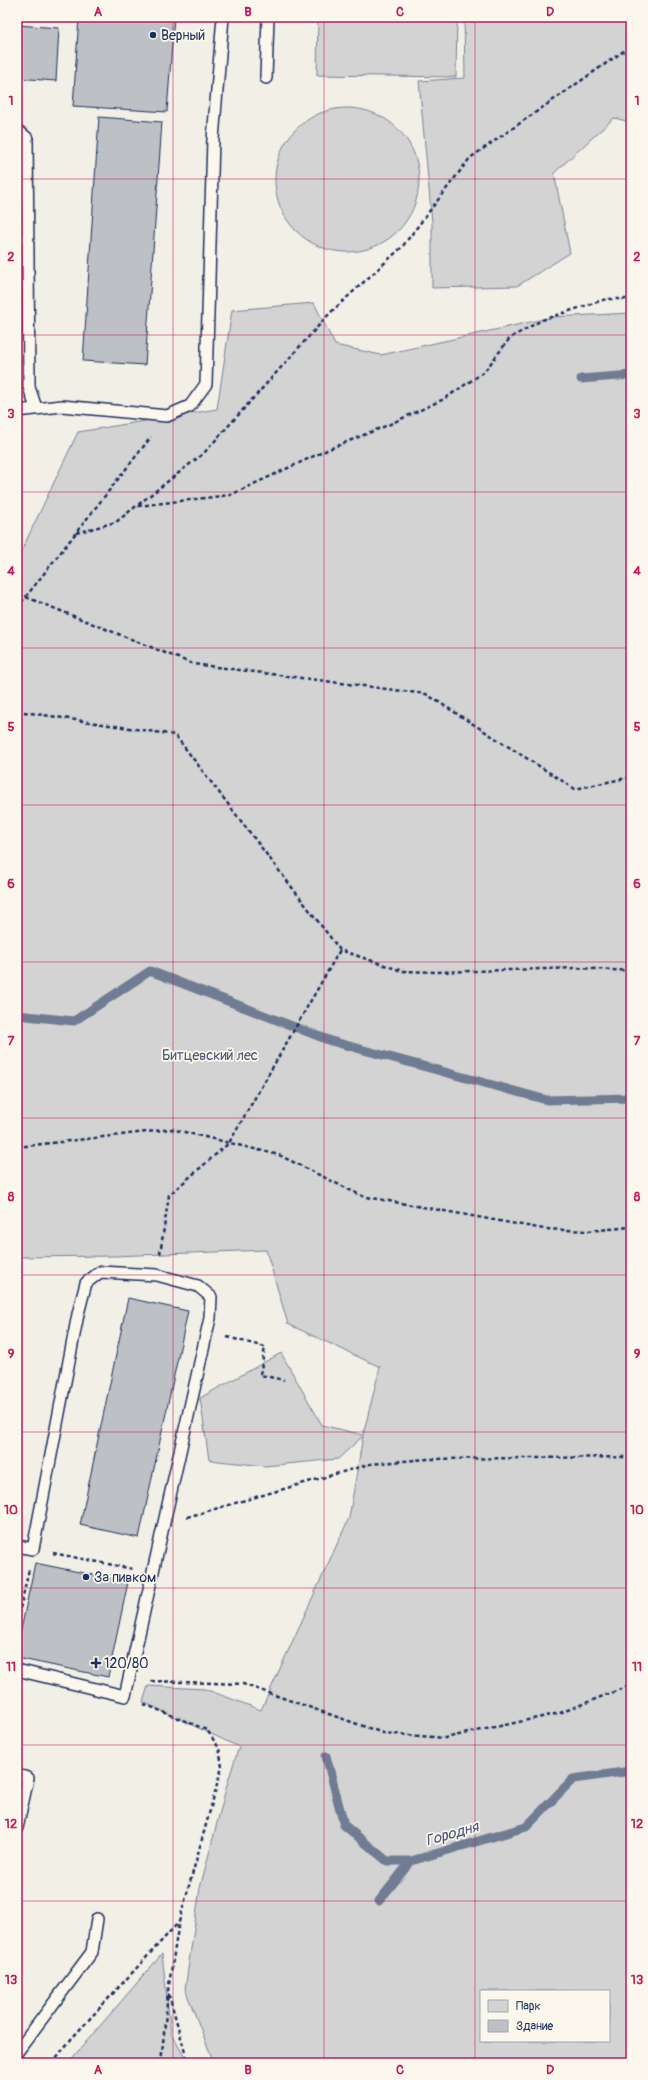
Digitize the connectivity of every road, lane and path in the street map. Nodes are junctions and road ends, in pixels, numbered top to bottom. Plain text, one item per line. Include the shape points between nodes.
1 (223, 17) edge
2 (268, 17) edge
3 (631, 46) edge
4 (266, 78) dead end
5 (17, 130) edge
6 (631, 300) edge
7 (36, 408) junction
8 (17, 411) edge
9 (167, 416) junction
10 (137, 506) junction
11 (76, 533) junction
12 (26, 597) junction
13 (17, 608) edge
14 (17, 711) edge
15 (631, 777) edge
16 (340, 950) junction
17 (631, 970) edge
18 (229, 1143) junction
19 (17, 1147) edge
20 (631, 1227) edge
21 (157, 1275) junction
22 (207, 1332) junction
23 (284, 1380) dead end
24 (631, 1457) edge
25 (163, 1524) junction
26 (17, 1546) edge
27 (33, 1549) junction
28 (153, 1573) junction
29 (17, 1622) edge
30 (17, 1670) edge
31 (128, 1681) junction
32 (631, 1686) edge
33 (125, 1696) junction
34 (17, 1775) edge
35 (17, 1828) edge
36 (97, 1919) dead end
37 (179, 1922) junction
38 (168, 1991) junction
39 (17, 2052) edge
40 (52, 2063) edge
41 (161, 2063) edge
42 (188, 2063) edge

1 - 9 lane via 213,139 206,384 190,406
2 - 4 lane
3 - 10 path via 470,158 402,247 330,313 204,453
5 - 7 lane via 27,138 29,387
6 - 10 path via 606,299 542,320 510,338 484,372 444,399 230,495
7 - 8 lane
7 - 9 lane via 62,406
9 - 11 path
10 - 11 path via 116,522
11 - 12 path
12 - 13 path
12 - 15 path via 193,664 426,694 575,789
14 - 16 path via 174,735
16 - 17 path via 402,971 579,968
16 - 18 path
18 - 19 path via 172,1129
18 - 20 path via 279,1155 362,1196 544,1229 588,1231
18 - 21 path via 169,1195
21 - 22 lane via 198,1286 211,1297
21 - 27 lane via 100,1272 86,1283
22 - 23 path via 265,1347 260,1375
22 - 25 lane
24 - 25 path via 427,1459 370,1464
25 - 28 lane
26 - 27 lane
27 - 28 path
27 - 29 path
28 - 31 lane
30 - 33 lane
31 - 32 path via 171,1680 243,1684 383,1732 445,1738 560,1713
31 - 33 lane
33 - 37 path via 207,1730 219,1748 222,1767
34 - 35 lane via 28,1778
36 - 39 lane via 92,1952
37 - 38 path
37 - 40 path
38 - 41 path
38 - 42 path

